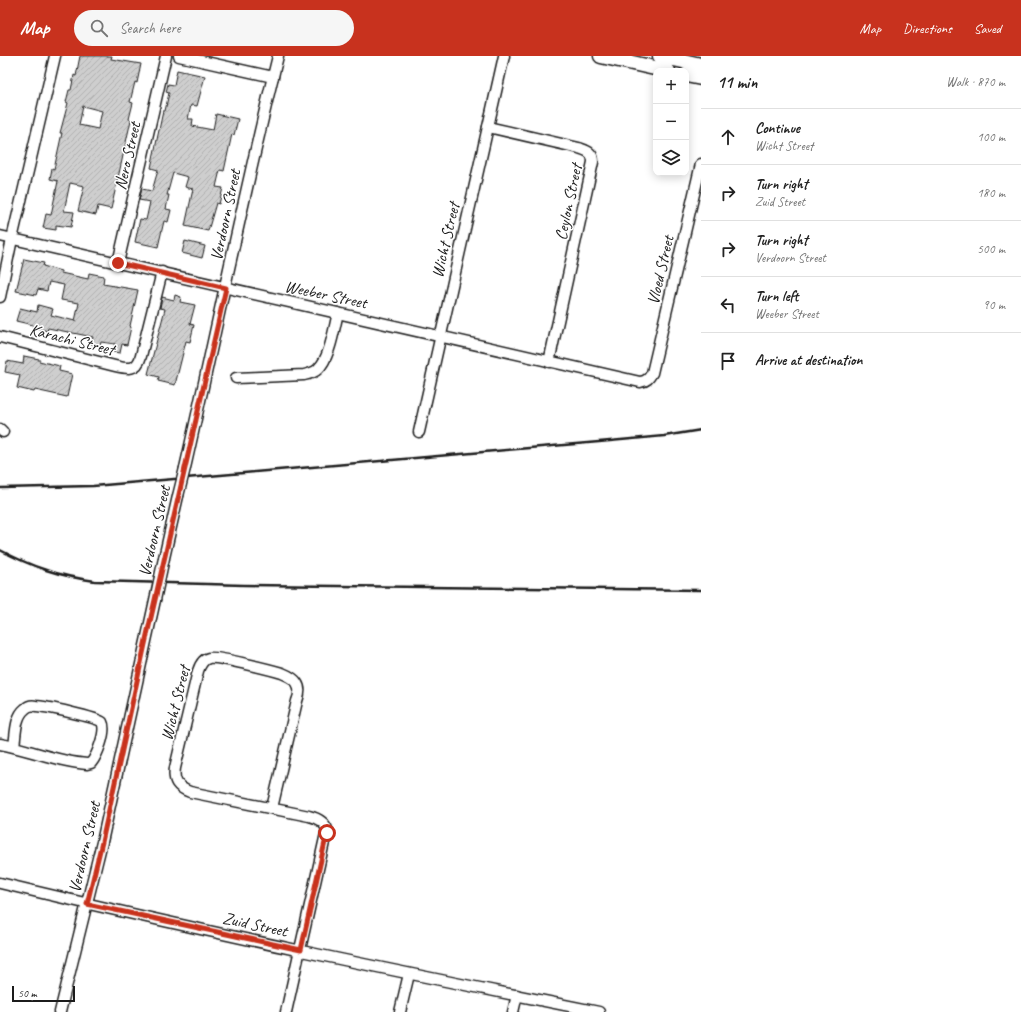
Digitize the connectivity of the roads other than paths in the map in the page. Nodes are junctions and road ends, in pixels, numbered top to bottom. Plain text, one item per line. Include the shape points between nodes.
1 (55, 56) edge
2 (166, 56) edge
3 (180, 56) edge
4 (278, 56) edge
5 (504, 56) edge
6 (601, 56) edge
7 (660, 56) edge
8 (701, 65) edge
9 (655, 68) edge
10 (689, 76) edge
11 (273, 77) junction
12 (701, 78) edge
13 (488, 127) junction
14 (701, 164) edge
15 (0, 236) edge
16 (12, 239) junction
17 (118, 263) junction
18 (162, 272) junction
19 (226, 288) junction
20 (0, 297) edge
21 (338, 313) junction
22 (440, 336) junction
23 (0, 337) edge
24 (549, 362) junction
25 (236, 378) dead end
26 (645, 381) joint
27 (419, 432) dead end
28 (0, 744) edge
29 (14, 746) junction
30 (272, 808) junction
31 (0, 883) edge
32 (87, 904) junction
33 (301, 950) junction
34 (409, 974) junction
35 (517, 996) junction
36 (60, 1012) edge
37 (286, 1012) edge
38 (400, 1012) edge
39 (513, 1012) edge
40 (599, 1012) edge

1 - 16 street
2 - 17 street, Nero Street
3 - 11 street
4 - 11 street, Verdoorn Street
5 - 13 street, Wicht Street
6 - 9 highway
7 - 8 highway
10 - 12 highway
11 - 19 street, Verdoorn Street
13 - 22 street, Wicht Street
13 - 24 street, Ceylon Street via 579,148 593,155
14 - 26 street, Vloed Street via 652,373
15 - 16 street, Weeber Street
16 - 17 street, Weeber Street
16 - 20 street
17 - 18 street, Weeber Street
18 - 19 street, Weeber Street
18 - 23 street, Karachi Street via 141,356 136,366 115,366
19 - 21 street, Weeber Street
19 - 32 street, Verdoorn Street, bridge
21 - 22 street, Weeber Street
21 - 25 street via 326,357 323,364 313,373
22 - 24 street, Weeber Street
22 - 27 street, Wicht Street
24 - 26 street, Weeber Street via 634,381
28 - 29 street
29 - 29 street via 45,755 91,763 99,750 103,733 101,721 38,706 28,707 18,718
30 - 30 street, Wicht Street via 190,792 174,781 198,671 204,660 222,659 282,673 298,684 298,701
30 - 33 street, Wicht Street via 318,819 327,829
31 - 32 street, Zuid Street
32 - 33 street, Zuid Street
32 - 36 street, Verdoorn Street
33 - 34 street, Zuid Street
33 - 37 street, Wicht Street
34 - 35 street, Zuid Street
34 - 38 street
35 - 39 street
35 - 40 street, Zuid Street

